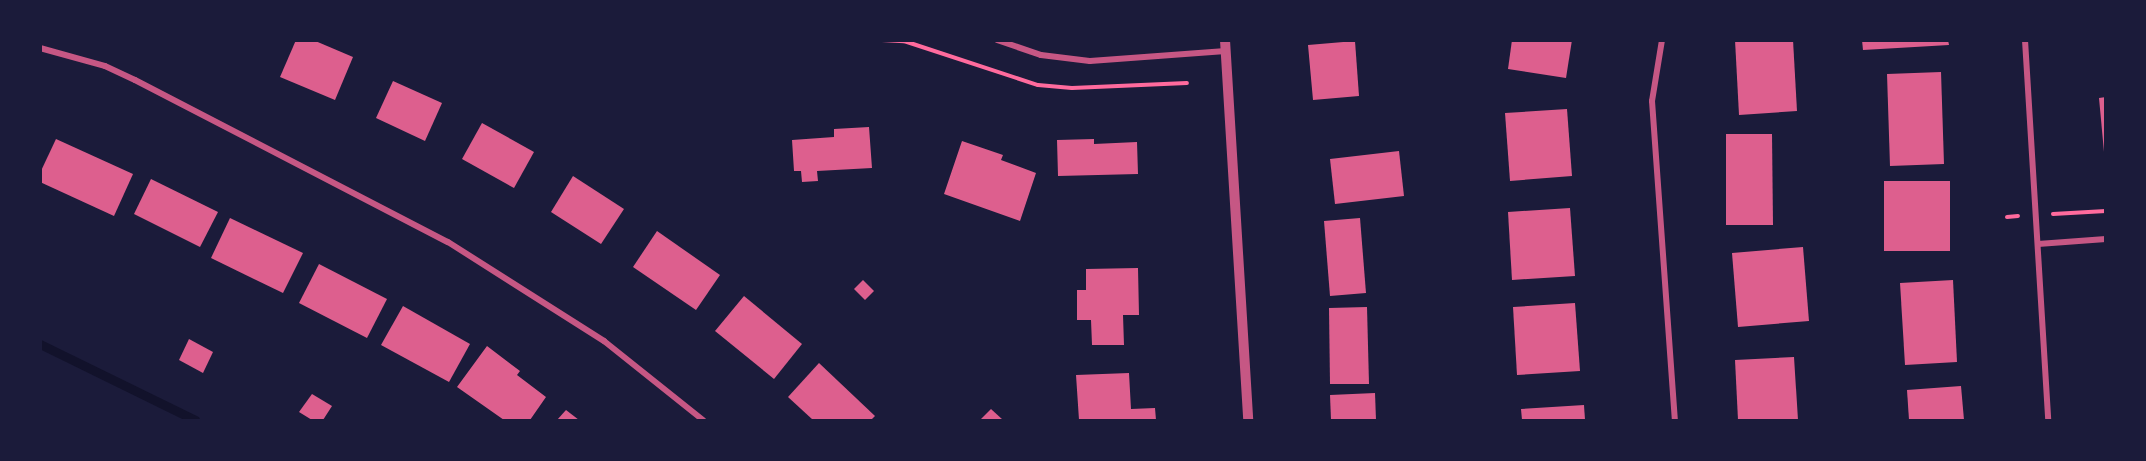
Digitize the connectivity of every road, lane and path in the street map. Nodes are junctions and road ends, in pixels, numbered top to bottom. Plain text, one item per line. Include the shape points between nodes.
1 (997, 40) edge
2 (1662, 40) edge
3 (2025, 40) edge
4 (1225, 46) edge
5 (40, 48) edge
6 (2106, 239) edge
7 (2038, 244) junction
8 (703, 420) edge
9 (1248, 420) edge
10 (1675, 420) edge
11 (2048, 420) edge

1 - 4 street via 1041,55 1090,61
2 - 10 street via 1652,101
3 - 7 street
4 - 9 street
5 - 8 street via 105,66 135,80 448,242 604,341
6 - 7 street
7 - 11 street

